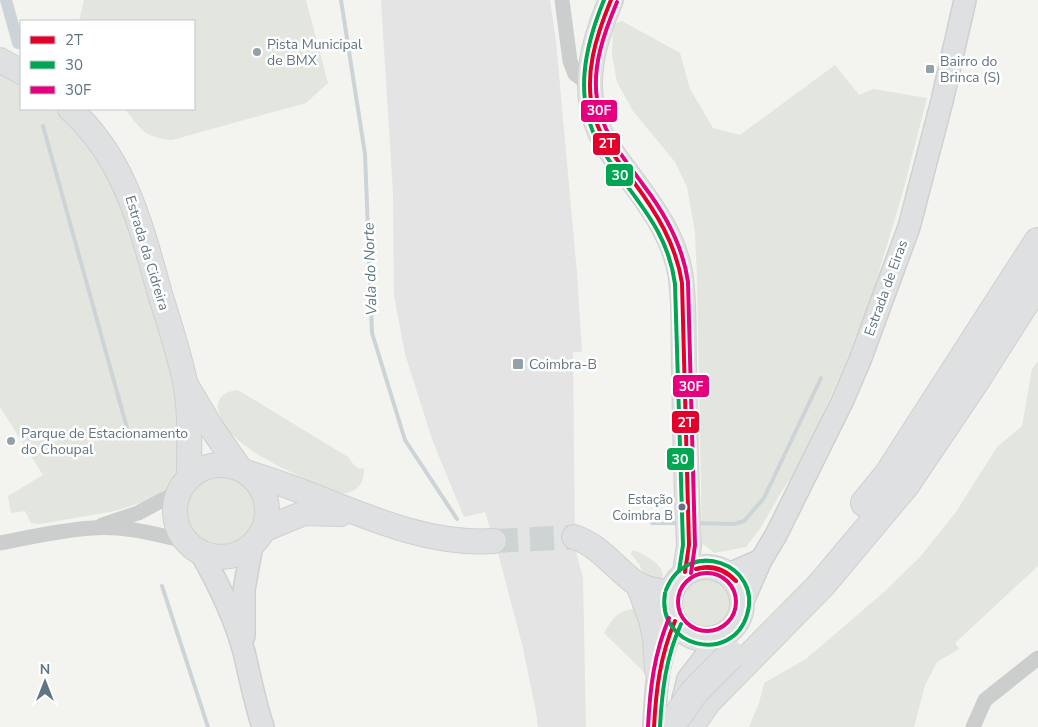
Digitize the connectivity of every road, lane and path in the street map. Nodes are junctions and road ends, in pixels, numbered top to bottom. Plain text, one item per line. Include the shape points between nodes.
1 (562, 0) edge
2 (611, 0) edge
3 (966, 0) edge
4 (0, 60) edge
5 (20, 71) edge
6 (590, 85) junction
7 (71, 110) edge
8 (1038, 242) edge
9 (1038, 282) edge
10 (185, 382) junction
11 (244, 471) junction
12 (184, 484) junction
13 (358, 514) junction
14 (94, 527) junction
15 (574, 537) tunnel mouth
16 (258, 538) junction
17 (494, 541) tunnel mouth
18 (0, 543) edge
19 (193, 547) junction
20 (761, 560) junction
21 (694, 569) junction
22 (729, 574) junction
23 (816, 578) junction
24 (640, 591) junction
25 (743, 601) junction
26 (672, 609) junction
27 (722, 636) junction
28 (243, 651) junction
29 (1038, 658) edge
30 (657, 670) junction
31 (263, 727) edge
32 (654, 727) edge
33 (670, 727) edge
34 (682, 727) edge
35 (689, 727) edge
36 (972, 727) edge

1 - 6 street via 570,61 575,74
2 - 6 main road via 593,48
3 - 20 street, Estrada de Eiras via 909,226 860,360 842,402
4 - 5 main road
6 - 21 main road via 600,131 662,223 680,273 688,540
7 - 10 main road, Estrada da Cidreira via 101,144 125,184 141,227
8 - 23 highway via 888,475
9 - 23 highway via 905,485
10 - 11 main road, Estrada da Cidreira via 211,427
10 - 12 main road, Estrada da Cidreira via 190,434
11 - 12 main road via 219,464 198,470
11 - 13 main road
11 - 16 main road, Estrada da Cidreira via 262,489 266,499 266,520
12 - 14 street via 138,513
12 - 19 main road, Estrada da Cidreira via 174,508 176,526
13 - 16 main road via 304,513
13 - 17 main road via 446,539
14 - 18 street
14 - 19 street via 140,530
15 - 24 main road via 592,545
16 - 19 main road via 239,553 223,557 212,556
16 - 28 street via 244,590
19 - 28 street via 224,593
20 - 22 street
20 - 25 street, Estrada de Eiras
21 - 22 main road via 719,569
21 - 26 main road via 674,584
22 - 25 main road
23 - 33 highway, bridge via 694,692
23 - 35 highway via 707,701
24 - 26 main road via 652,590
24 - 30 main road via 655,638
25 - 27 main road via 738,621
26 - 27 main road via 682,629 690,636 701,639
26 - 30 street
27 - 34 street via 688,679
28 - 31 street
29 - 36 street via 985,700
30 - 32 street

